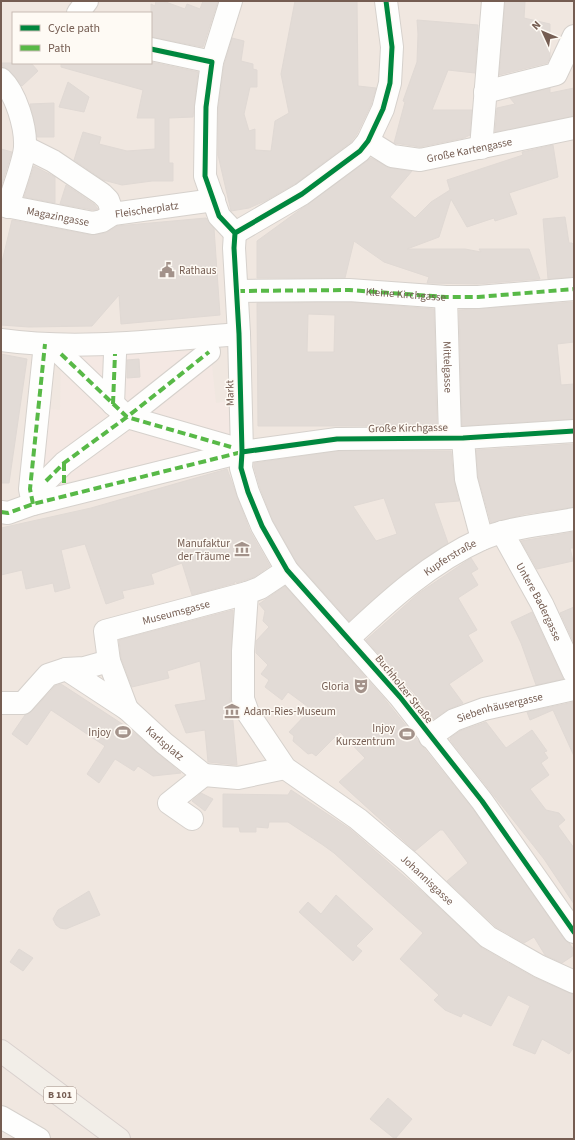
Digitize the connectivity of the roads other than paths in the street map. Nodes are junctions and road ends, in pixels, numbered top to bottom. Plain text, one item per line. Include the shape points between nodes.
1 (66, 1) edge
2 (86, 1) edge
3 (231, 1) edge
4 (386, 1) edge
5 (493, 1) edge
6 (73, 12) edge
7 (79, 12) edge
8 (574, 36) edge
9 (152, 49) edge
10 (212, 62) junction
11 (1, 79) edge
12 (485, 92) junction
13 (574, 128) edge
14 (368, 141) junction
15 (25, 147) junction
16 (480, 148) junction
17 (4, 206) edge
18 (217, 208) junction
19 (112, 214) junction
20 (235, 233) junction
21 (574, 289) edge
22 (237, 291) junction
23 (446, 297) junction
24 (239, 334) junction
25 (1, 340) edge
26 (53, 349) junction
27 (208, 352) dead end
28 (115, 354) dead end
29 (120, 410) junction
30 (574, 431) edge
31 (456, 438) junction
32 (237, 449) junction
33 (58, 476) dead end
34 (33, 504) junction
35 (1, 512) edge
36 (574, 519) edge
37 (492, 536) junction
38 (287, 570) junction
39 (247, 593) junction
40 (105, 631) joint
41 (348, 638) junction
42 (108, 661) junction
43 (66, 670) junction
44 (574, 673) edge
45 (574, 689) edge
46 (1, 703) edge
47 (127, 709) junction
48 (430, 737) junction
49 (285, 768) junction
50 (204, 775) junction
51 (192, 819) dead end
52 (574, 932) edge
53 (574, 982) edge
54 (1, 1051) edge
55 (1, 1117) edge
56 (39, 1139) edge
57 (119, 1139) edge

1 - 6 street
2 - 7 street
3 - 10 street
4 - 14 street via 392,47 390,82 383,109
5 - 12 street
8 - 12 street via 556,74
9 - 10 street
10 - 18 street via 206,106 205,176
11 - 15 street via 7,84 21,114
12 - 16 street
13 - 16 street, Große Kartengasse
14 - 16 street, Große Kartengasse via 392,156 420,160
14 - 20 street via 360,151 302,194
15 - 17 street
15 - 19 street, Fleischerplatz via 53,161 102,194 108,200
17 - 19 street, Magazingasse via 93,223 102,221
18 - 19 street, Fleischerplatz
18 - 20 street
20 - 22 street, Markt
21 - 23 street, Kleine Kirchgasse via 478,298
22 - 23 street, Kleine Kirchgasse via 349,290
22 - 24 street, Markt
23 - 31 street, Mittelgasse
24 - 26 street
24 - 32 street, Markt
25 - 26 street
26 - 29 street
26 - 34 street via 30,489
27 - 29 street
28 - 29 street
29 - 32 street
29 - 33 street
30 - 31 street, Große Kirchgasse
31 - 32 street, Große Kirchgasse via 337,439
31 - 37 street, Untere Badergasse via 466,479
32 - 34 street
32 - 38 street, Buchholzer Straße via 248,492 262,526
34 - 35 street via 8,513
36 - 37 street, Kupferstraße
37 - 41 street, Kupferstraße via 436,563
37 - 44 street, Untere Badergasse via 542,604
38 - 39 street via 260,588
38 - 41 street, Buchholzer Straße
39 - 40 street, Museumsgasse
39 - 49 street, Johannisgasse via 243,699 248,713
40 - 42 street, Karlsplatz
41 - 48 street, Buchholzer Straße via 400,697
42 - 43 street
42 - 47 street, Karlsplatz
43 - 46 street via 48,675 23,703
43 - 47 street, Karlsplatz
45 - 48 street, Siebenhäusergasse via 484,709 454,720
47 - 50 street, Karlsplatz
48 - 52 street, Buchholzer Straße via 482,801
49 - 50 street via 238,778
49 - 53 street, Johannisgasse via 358,819 410,863 488,937 539,966
50 - 51 street via 169,803
54 - 57 main road, B 101
55 - 56 street

